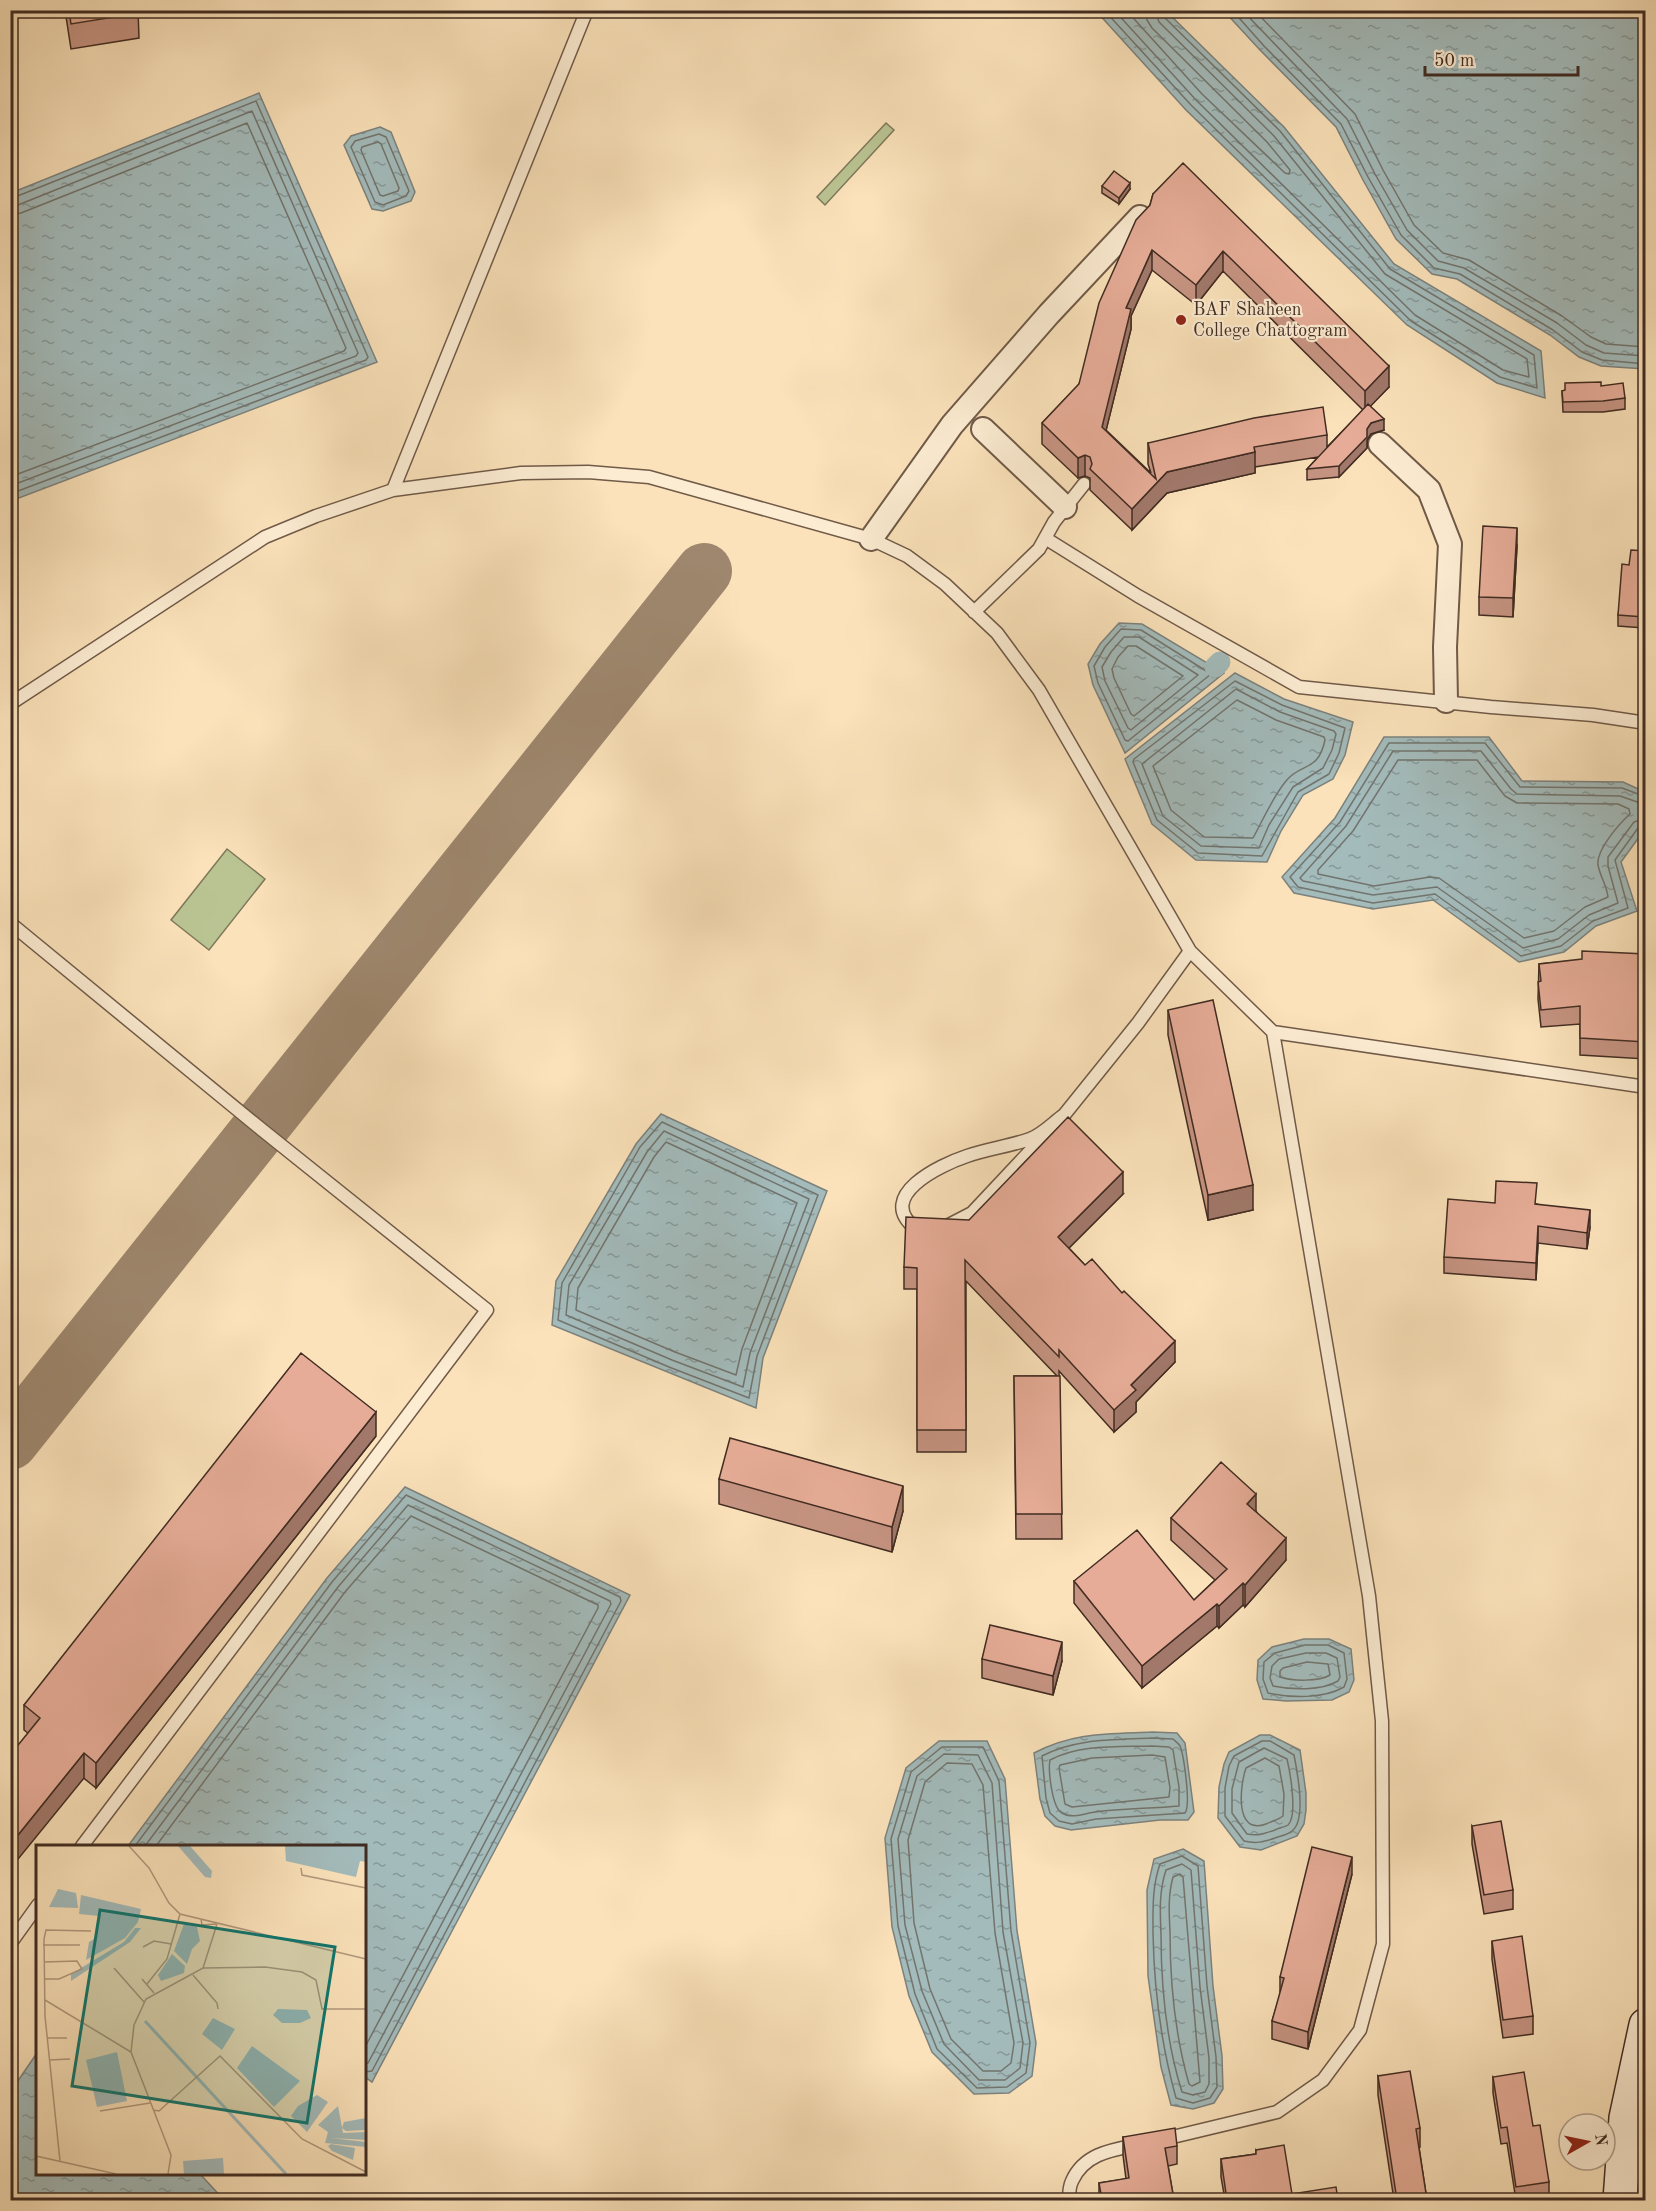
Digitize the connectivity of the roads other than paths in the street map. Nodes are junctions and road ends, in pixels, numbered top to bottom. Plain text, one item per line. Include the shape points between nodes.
1 (587, 10) edge
2 (1140, 217) edge
3 (983, 429) dead end
4 (1380, 444) dead end
5 (1084, 484) dead end
6 (393, 490) junction
7 (1065, 507) junction
8 (1045, 538) junction
9 (871, 539) junction
10 (974, 612) junction
11 (1446, 701) junction
12 (10, 704) edge
13 (1646, 723) edge
14 (10, 923) edge
15 (1190, 951) junction
16 (1273, 1032) junction
17 (1646, 1087) edge
18 (1064, 1115) junction
19 (83, 1845) edge
20 (36, 1908) edge
21 (10, 1944) edge
22 (1646, 2025) edge
23 (1068, 2200) edge
24 (1620, 2200) edge

1 - 6 lane
2 - 9 street via 952,424
3 - 7 street
4 - 11 street via 1429,490 1450,544
5 - 7 lane
6 - 9 lane via 521,473 588,472 649,477
6 - 12 lane via 265,537
7 - 8 lane
8 - 10 lane via 1039,549
8 - 11 lane via 1299,687
9 - 10 lane via 907,556
10 - 15 lane via 997,633 1039,690
11 - 13 lane
14 - 19 lane via 487,1310
15 - 16 lane
15 - 18 lane
16 - 17 lane
16 - 23 lane via 1370,1596 1382,1721 1383,1944 1359,2030 1323,2080 1277,2112 1104,2151 1083,2166 1071,2182
18 - 18 lane via 1033,1138 965,1156 929,1174 908,1189 903,1213 913,1227 930,1231 972,1212
20 - 21 lane
22 - 24 main road via 1626,2118

